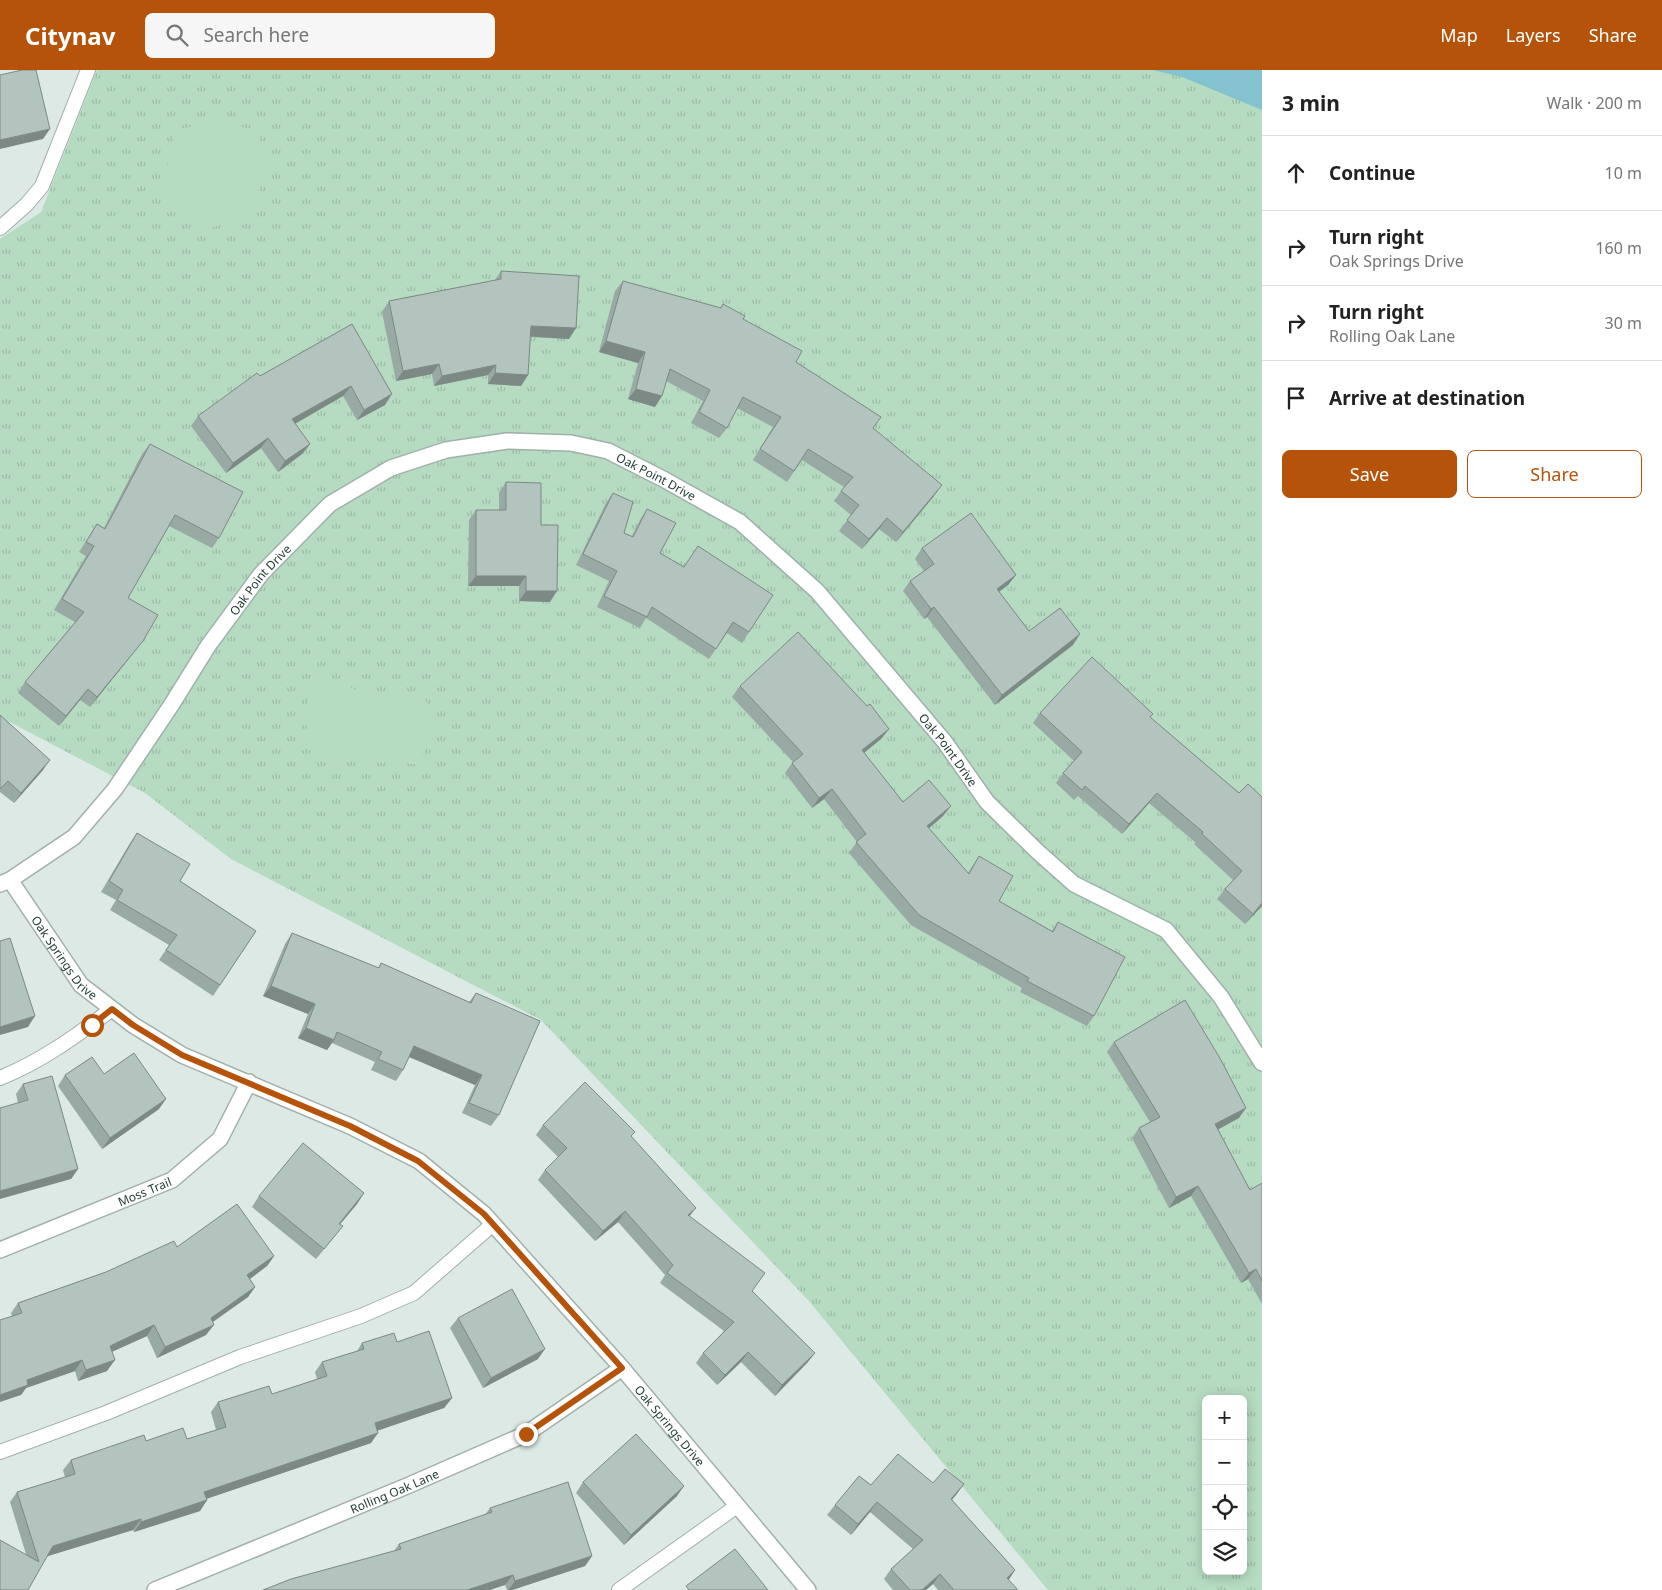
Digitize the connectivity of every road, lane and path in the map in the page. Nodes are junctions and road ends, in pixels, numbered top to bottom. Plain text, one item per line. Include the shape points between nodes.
1 (88, 70) edge
2 (0, 228) edge
3 (5, 882) edge
4 (112, 1009) junction
5 (1262, 1063) edge
6 (0, 1078) edge
7 (249, 1082) junction
8 (493, 1224) junction
9 (0, 1250) edge
10 (622, 1368) junction
11 (0, 1452) edge
12 (737, 1506) junction
13 (155, 1590) edge
14 (619, 1590) edge
15 (808, 1590) edge

1 - 2 lane via 42,186
3 - 4 street, Oak Springs Drive via 81,985
3 - 5 street, Oak Point Drive via 74,837 115,789 208,646 261,574 330,504 391,468 446,450 507,441 571,443 608,452 740,522 818,591 944,741 987,802 1074,884 1166,930 1222,997
4 - 6 lane via 61,1047
4 - 7 street, Oak Springs Drive via 182,1055
7 - 8 street, Oak Springs Drive via 350,1126 418,1161
7 - 9 street, Moss Trail via 220,1139 172,1180
8 - 10 street, Oak Springs Drive
8 - 11 lane via 414,1293 361,1316 240,1357 106,1413
10 - 12 street, Oak Springs Drive
10 - 13 street, Rolling Oak Lane via 526,1434
12 - 14 lane
12 - 15 street, Oak Springs Drive

